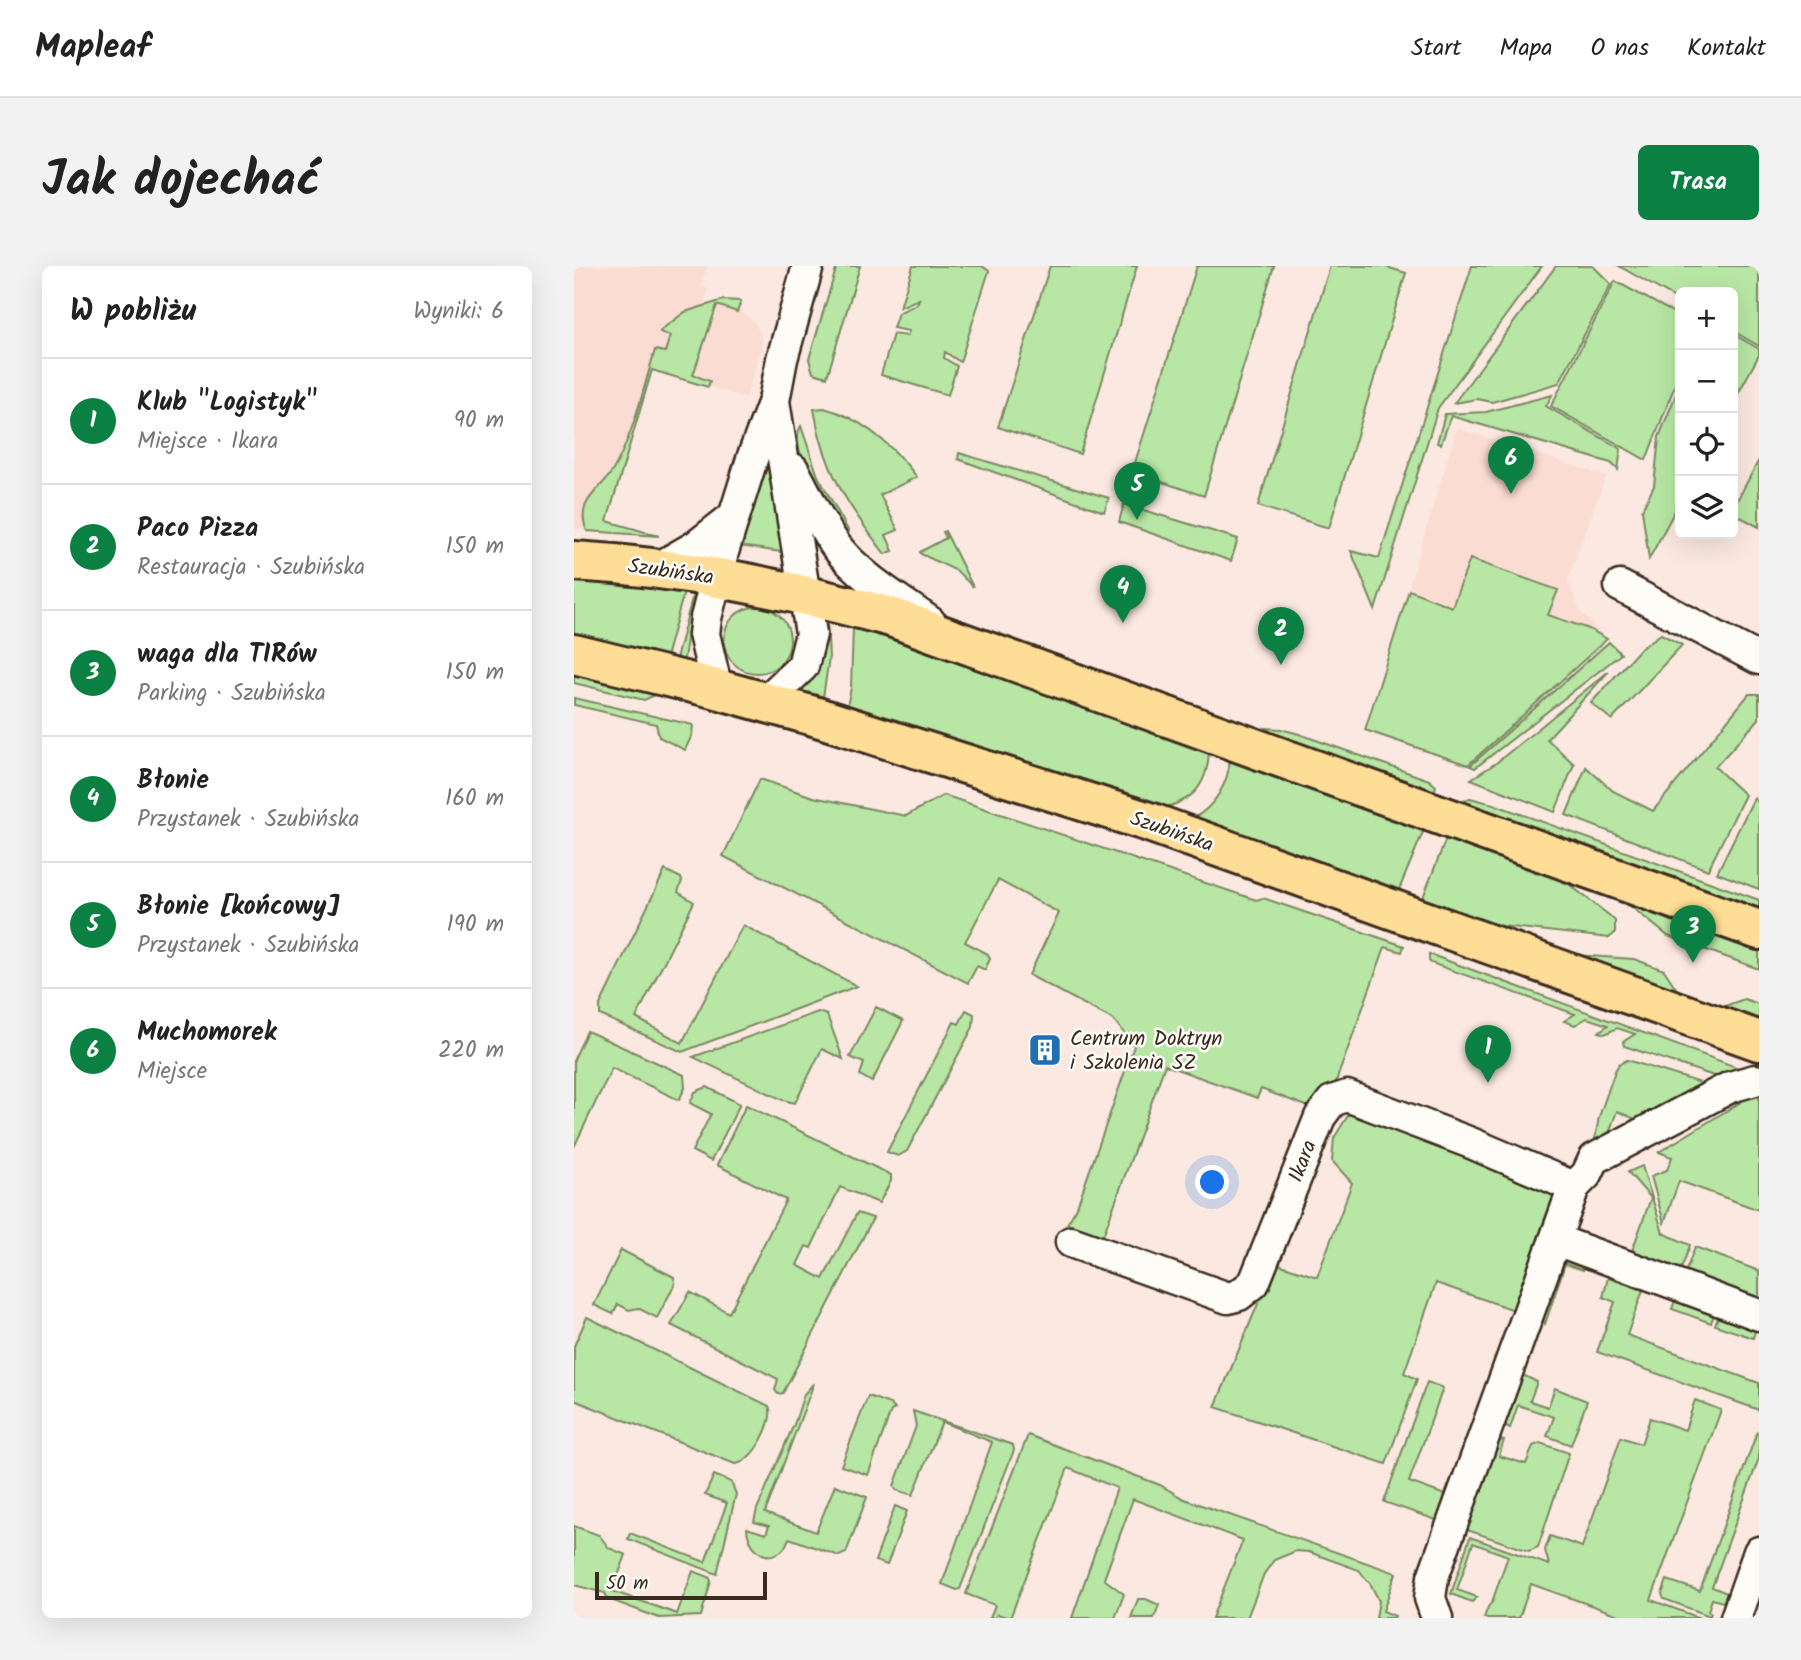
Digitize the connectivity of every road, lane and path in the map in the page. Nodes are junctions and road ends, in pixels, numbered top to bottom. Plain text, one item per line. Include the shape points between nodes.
1 (808, 266) edge
2 (774, 401) junction
3 (782, 447) junction
4 (733, 517) junction
5 (574, 561) edge
6 (658, 568) junction
7 (717, 577) junction
8 (1620, 586) dead end
9 (805, 594) junction
10 (951, 638) junction
11 (574, 654) edge
12 (1759, 659) edge
13 (717, 689) junction
14 (764, 704) junction
15 (1759, 930) edge
16 (1759, 1041) edge
17 (1757, 1078) edge
18 (1581, 1180) junction
19 (1556, 1240) junction
20 (1071, 1242) dead end
21 (1759, 1315) edge
22 (1759, 1552) edge
23 (1437, 1618) edge
24 (1737, 1618) edge

1 - 2 street
2 - 3 street
2 - 4 street
3 - 9 street
3 - 10 street via 838,548 865,575
4 - 6 street
4 - 7 street
5 - 6 main road, Szubińska
6 - 7 main road, Szubińska
7 - 9 main road, Szubińska
7 - 13 street via 704,634
8 - 12 street
9 - 10 main road, Szubińska
9 - 14 street via 811,634 803,666
10 - 15 main road, Szubińska
11 - 13 main road, Szubińska
13 - 14 main road, Szubińska
14 - 16 main road, Szubińska via 917,747 1149,822
17 - 18 street via 1738,1097
18 - 19 street
18 - 20 street, Ikara via 1348,1097 1332,1101 1320,1117 1254,1283 1240,1295 1228,1298
19 - 21 street
19 - 23 street via 1530,1336 1433,1577 1430,1598
22 - 24 street

